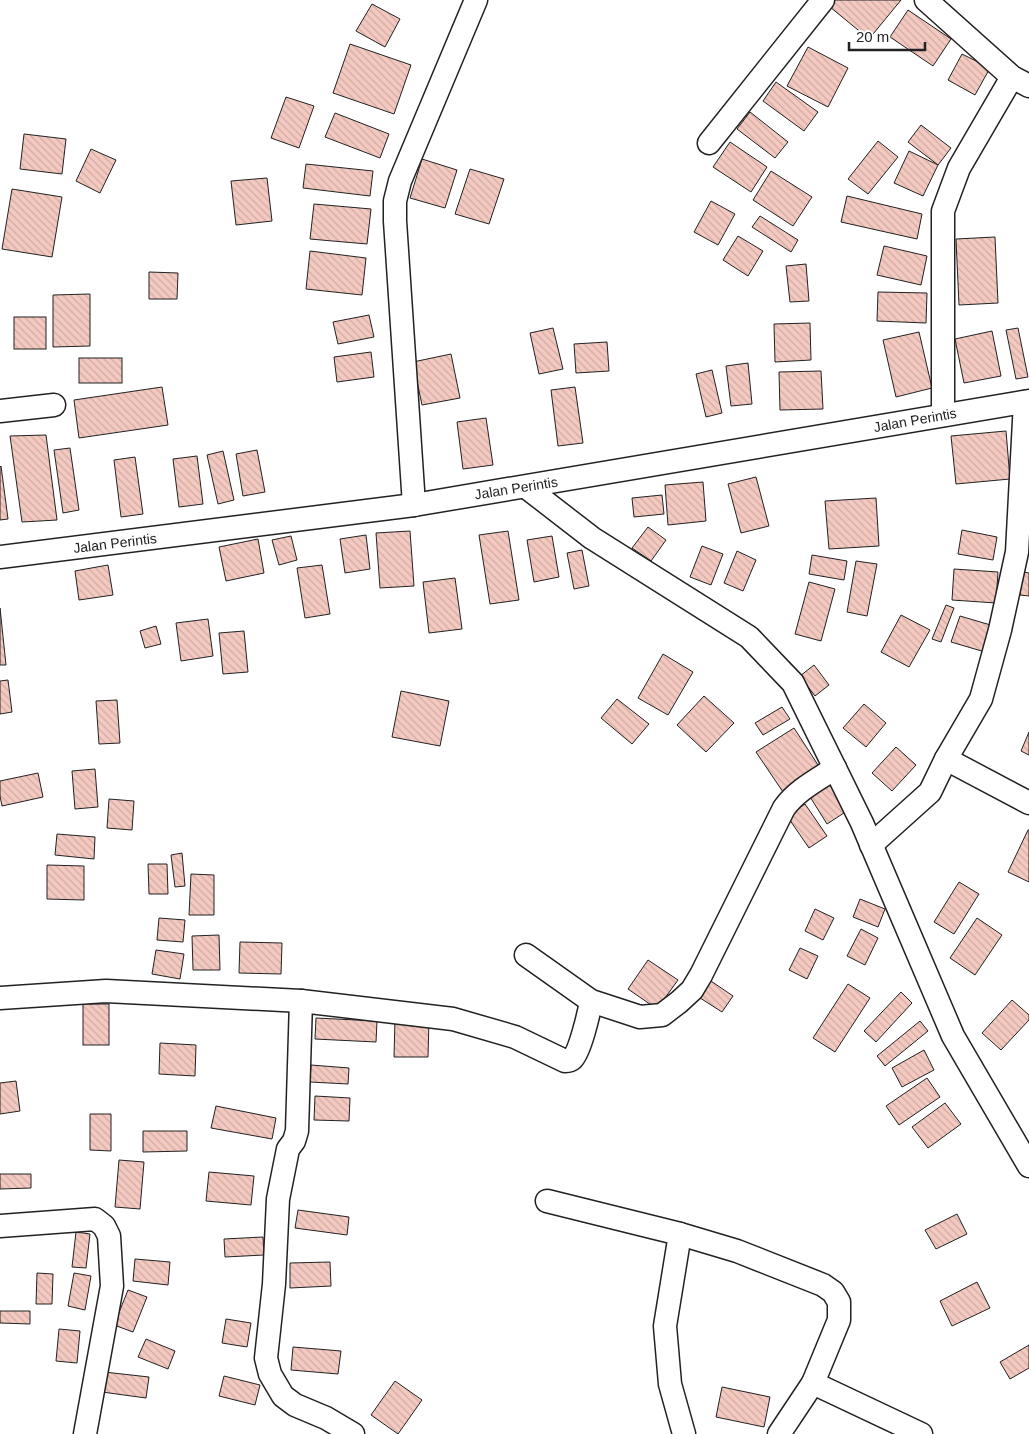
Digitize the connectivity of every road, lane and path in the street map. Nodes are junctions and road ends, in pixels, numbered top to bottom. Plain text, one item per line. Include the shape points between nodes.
1 (476, 0) edge
2 (823, 0) edge
3 (926, 0) edge
4 (1020, 81) edge
5 (709, 143) dead end
6 (1027, 401) edge
7 (54, 405) dead end
8 (0, 411) edge
9 (944, 415) junction
10 (526, 487) junction
11 (414, 505) junction
12 (0, 557) edge
13 (946, 759) junction
14 (835, 768) junction
15 (1029, 803) edge
16 (871, 845) junction
17 (526, 955) dead end
18 (0, 998) edge
19 (301, 1001) junction
20 (591, 1001) junction
21 (1029, 1166) edge
22 (547, 1201) dead end
23 (0, 1226) edge
24 (680, 1234) junction
25 (814, 1383) junction
26 (85, 1434) edge
27 (353, 1434) edge
28 (684, 1434) edge
29 (779, 1434) edge
30 (922, 1434) edge

1 - 11 street via 395,200
2 - 5 street
3 - 4 street
4 - 9 street via 959,168 944,211
6 - 9 street, Jalan Perintis
6 - 13 street via 1017,552 1000,630 981,699
7 - 8 street
9 - 10 street, Jalan Perintis
10 - 11 street, Jalan Perintis
10 - 14 street via 592,538 749,637 793,684
11 - 12 street, Jalan Perintis
13 - 15 street
13 - 16 street via 930,792
14 - 16 street
14 - 20 street via 790,798 701,975 680,1002 662,1015 640,1017
16 - 21 street via 953,1036
17 - 20 street
18 - 19 street via 106,991
19 - 20 street via 453,1018 515,1037 565,1061 573,1059 576,1054
19 - 27 street via 297,1131 288,1149 278,1199 266,1358 270,1374 282,1396
22 - 24 street
23 - 26 street via 95,1219 109,1236 112,1286
24 - 25 street via 737,1251 823,1285 833,1292 839,1302 838,1320
24 - 28 street via 665,1326 670,1384
25 - 29 street
25 - 30 street

